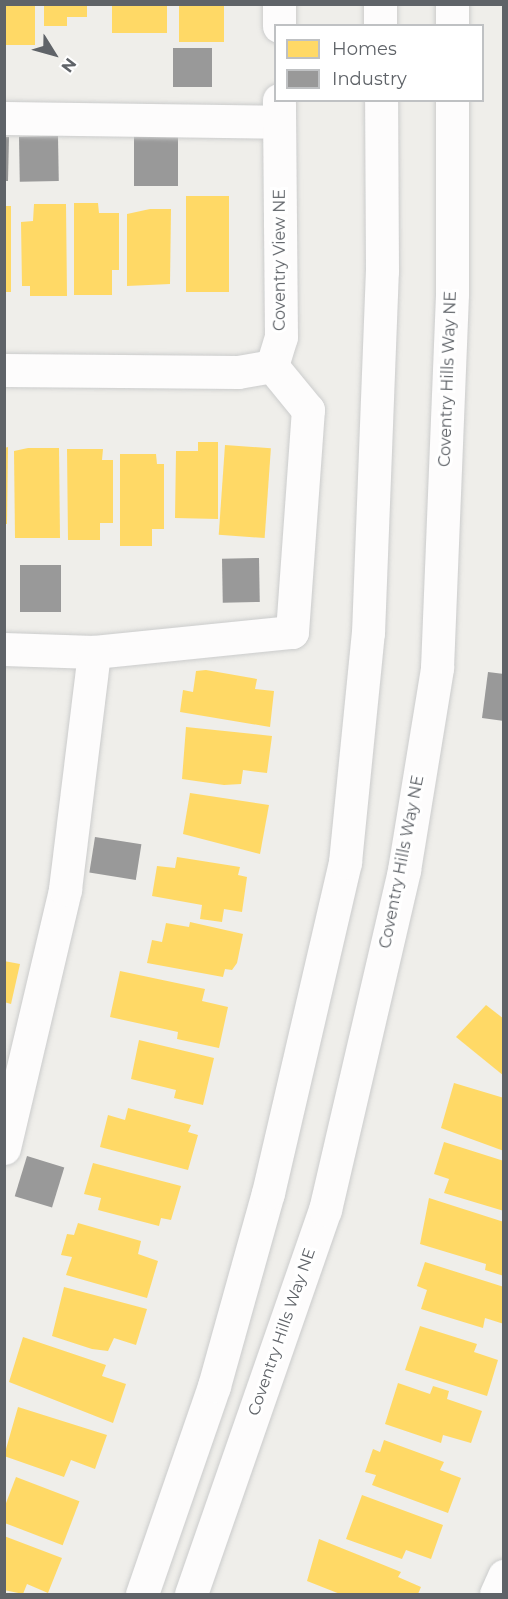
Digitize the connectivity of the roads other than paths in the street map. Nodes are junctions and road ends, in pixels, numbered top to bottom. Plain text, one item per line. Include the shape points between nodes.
1 (279, 4) edge
2 (380, 4) edge
3 (453, 4) edge
4 (279, 24) edge
5 (380, 24) edge
6 (452, 24) edge
7 (381, 102) edge
8 (452, 102) edge
9 (279, 111) edge
10 (4, 118) edge
11 (272, 366) junction
12 (4, 370) edge
13 (4, 649) edge
14 (94, 652) junction
15 (4, 1148) edge
16 (504, 1576) edge
17 (142, 1594) edge
18 (191, 1594) edge
19 (496, 1594) edge

1 - 4 street
2 - 5 street
3 - 6 street
7 - 17 street via 382,271 368,633 345,862 265,1204 214,1386
8 - 18 street, Coventry Hills Way NE via 452,293 437,668 404,870 325,1210
9 - 10 street
9 - 11 street, Coventry View NE via 281,337
11 - 12 street via 238,372
11 - 14 street via 308,410 292,632
13 - 14 street
14 - 15 street via 65,889
16 - 19 street

